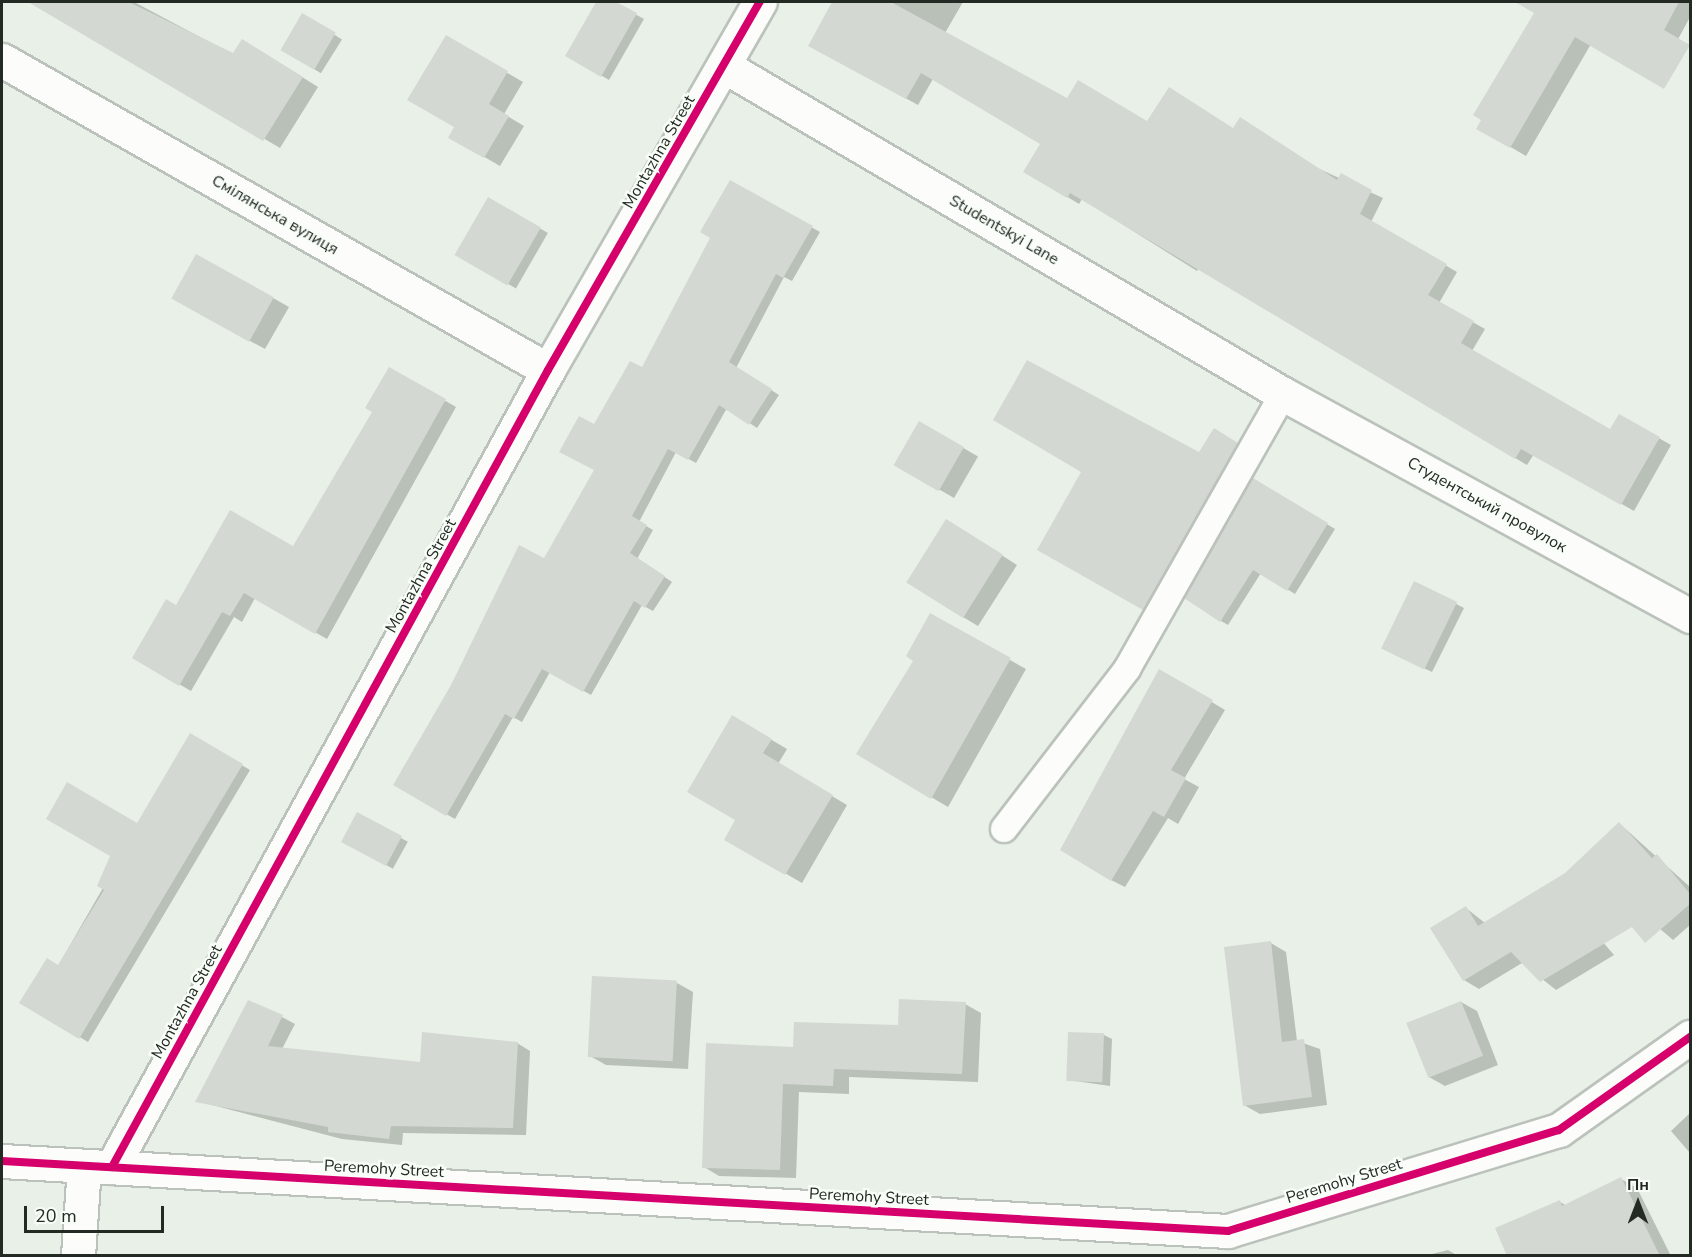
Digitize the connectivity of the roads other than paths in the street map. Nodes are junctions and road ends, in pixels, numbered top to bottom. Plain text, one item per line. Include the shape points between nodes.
1 (760, 2) edge
2 (2, 60) edge
3 (724, 66) junction
4 (548, 370) junction
5 (1283, 394) junction
6 (1690, 616) edge
7 (1004, 830) dead end
8 (1690, 1037) edge
9 (2, 1161) edge
10 (98, 1166) junction
11 (78, 1256) edge

1 - 3 street, Montazhna Street
2 - 4 street, Смілянська вулиця
3 - 4 street, Montazhna Street
3 - 5 street, Studentskyi Lane
4 - 10 street, Montazhna Street
5 - 6 street, Студентський провулок
5 - 7 lane via 1127,669
8 - 10 street, Peremohy Street via 1559,1130 1228,1231
9 - 10 street, Peremohy Street
10 - 11 street

